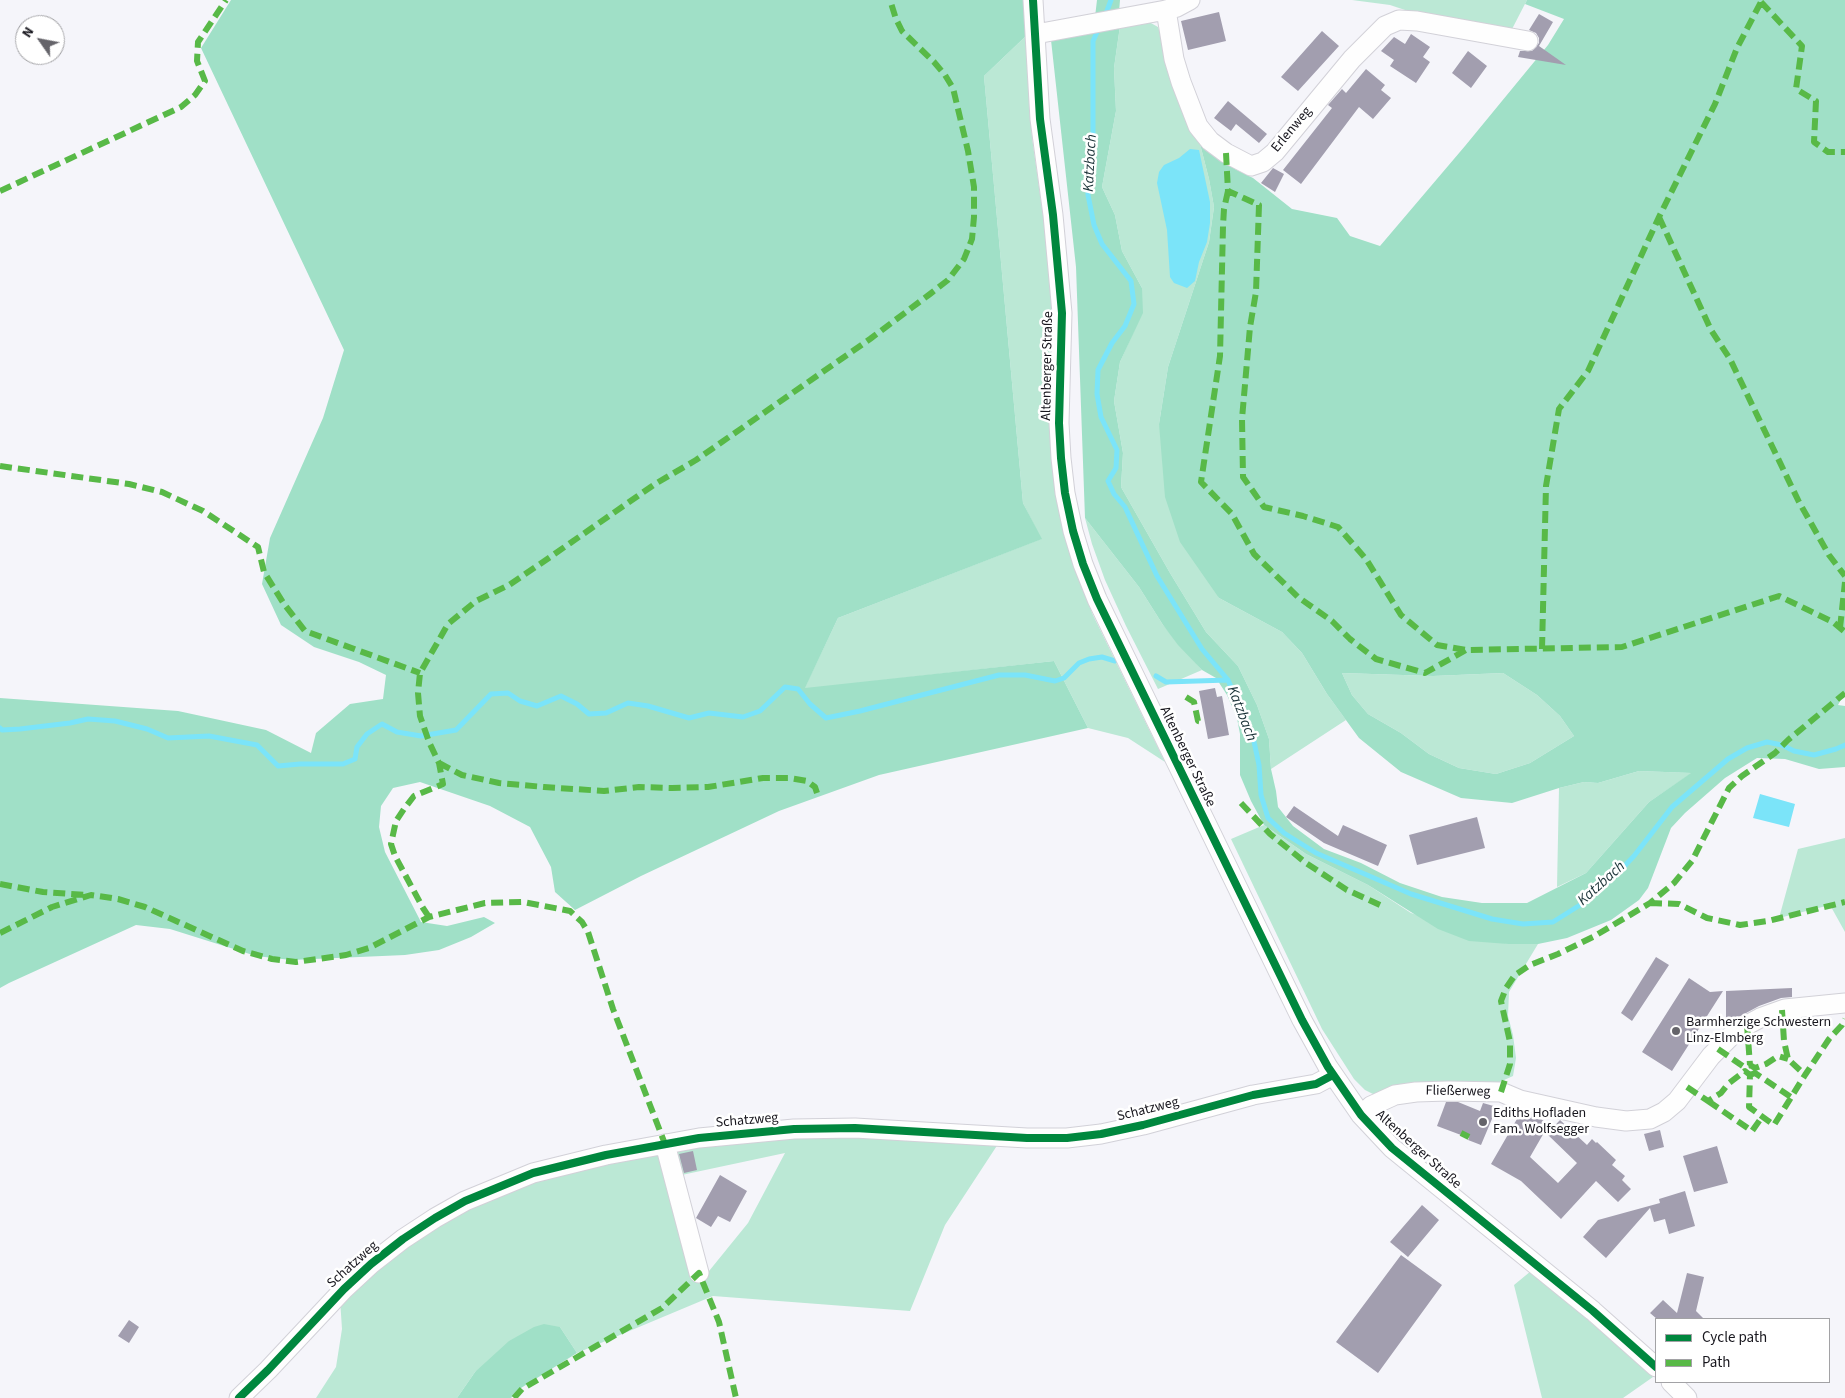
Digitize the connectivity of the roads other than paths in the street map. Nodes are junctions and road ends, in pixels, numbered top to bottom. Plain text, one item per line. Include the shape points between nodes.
1 (1033, 0) edge
2 (1190, 0) edge
3 (1166, 10) junction
4 (1036, 34) junction
5 (1528, 41) dead end
6 (1845, 1003) edge
7 (1334, 1075) junction
8 (1361, 1115) junction
9 (664, 1144) junction
10 (699, 1273) dead end
11 (1655, 1366) edge
12 (1672, 1383) edge
13 (239, 1398) edge
14 (1687, 1398) edge

1 - 4 street, Altenberger Straße
2 - 3 street
3 - 4 street
3 - 5 street, Erlenweg via 1180,82 1198,126 1210,141 1251,166 1263,162 1274,152 1352,58 1389,24 1417,20
4 - 7 street, Altenberger Straße via 1040,119 1062,313 1060,458 1072,531 1097,598 1164,738 1302,1020
6 - 8 street, Fließerweg via 1785,1009 1747,1025 1711,1056 1677,1100 1650,1119 1626,1121 1596,1117 1520,1100 1502,1092 1448,1090 1395,1095 1371,1106
7 - 8 street, Altenberger Straße
7 - 9 street, Schatzweg via 1300,1088 1254,1095 1143,1125 1067,1138 855,1128 746,1133
8 - 11 street, Altenberger Straße via 1398,1153 1593,1311
9 - 10 street
9 - 13 street, Schatzweg via 533,1173 465,1201 435,1218 390,1249 351,1283
12 - 14 street

